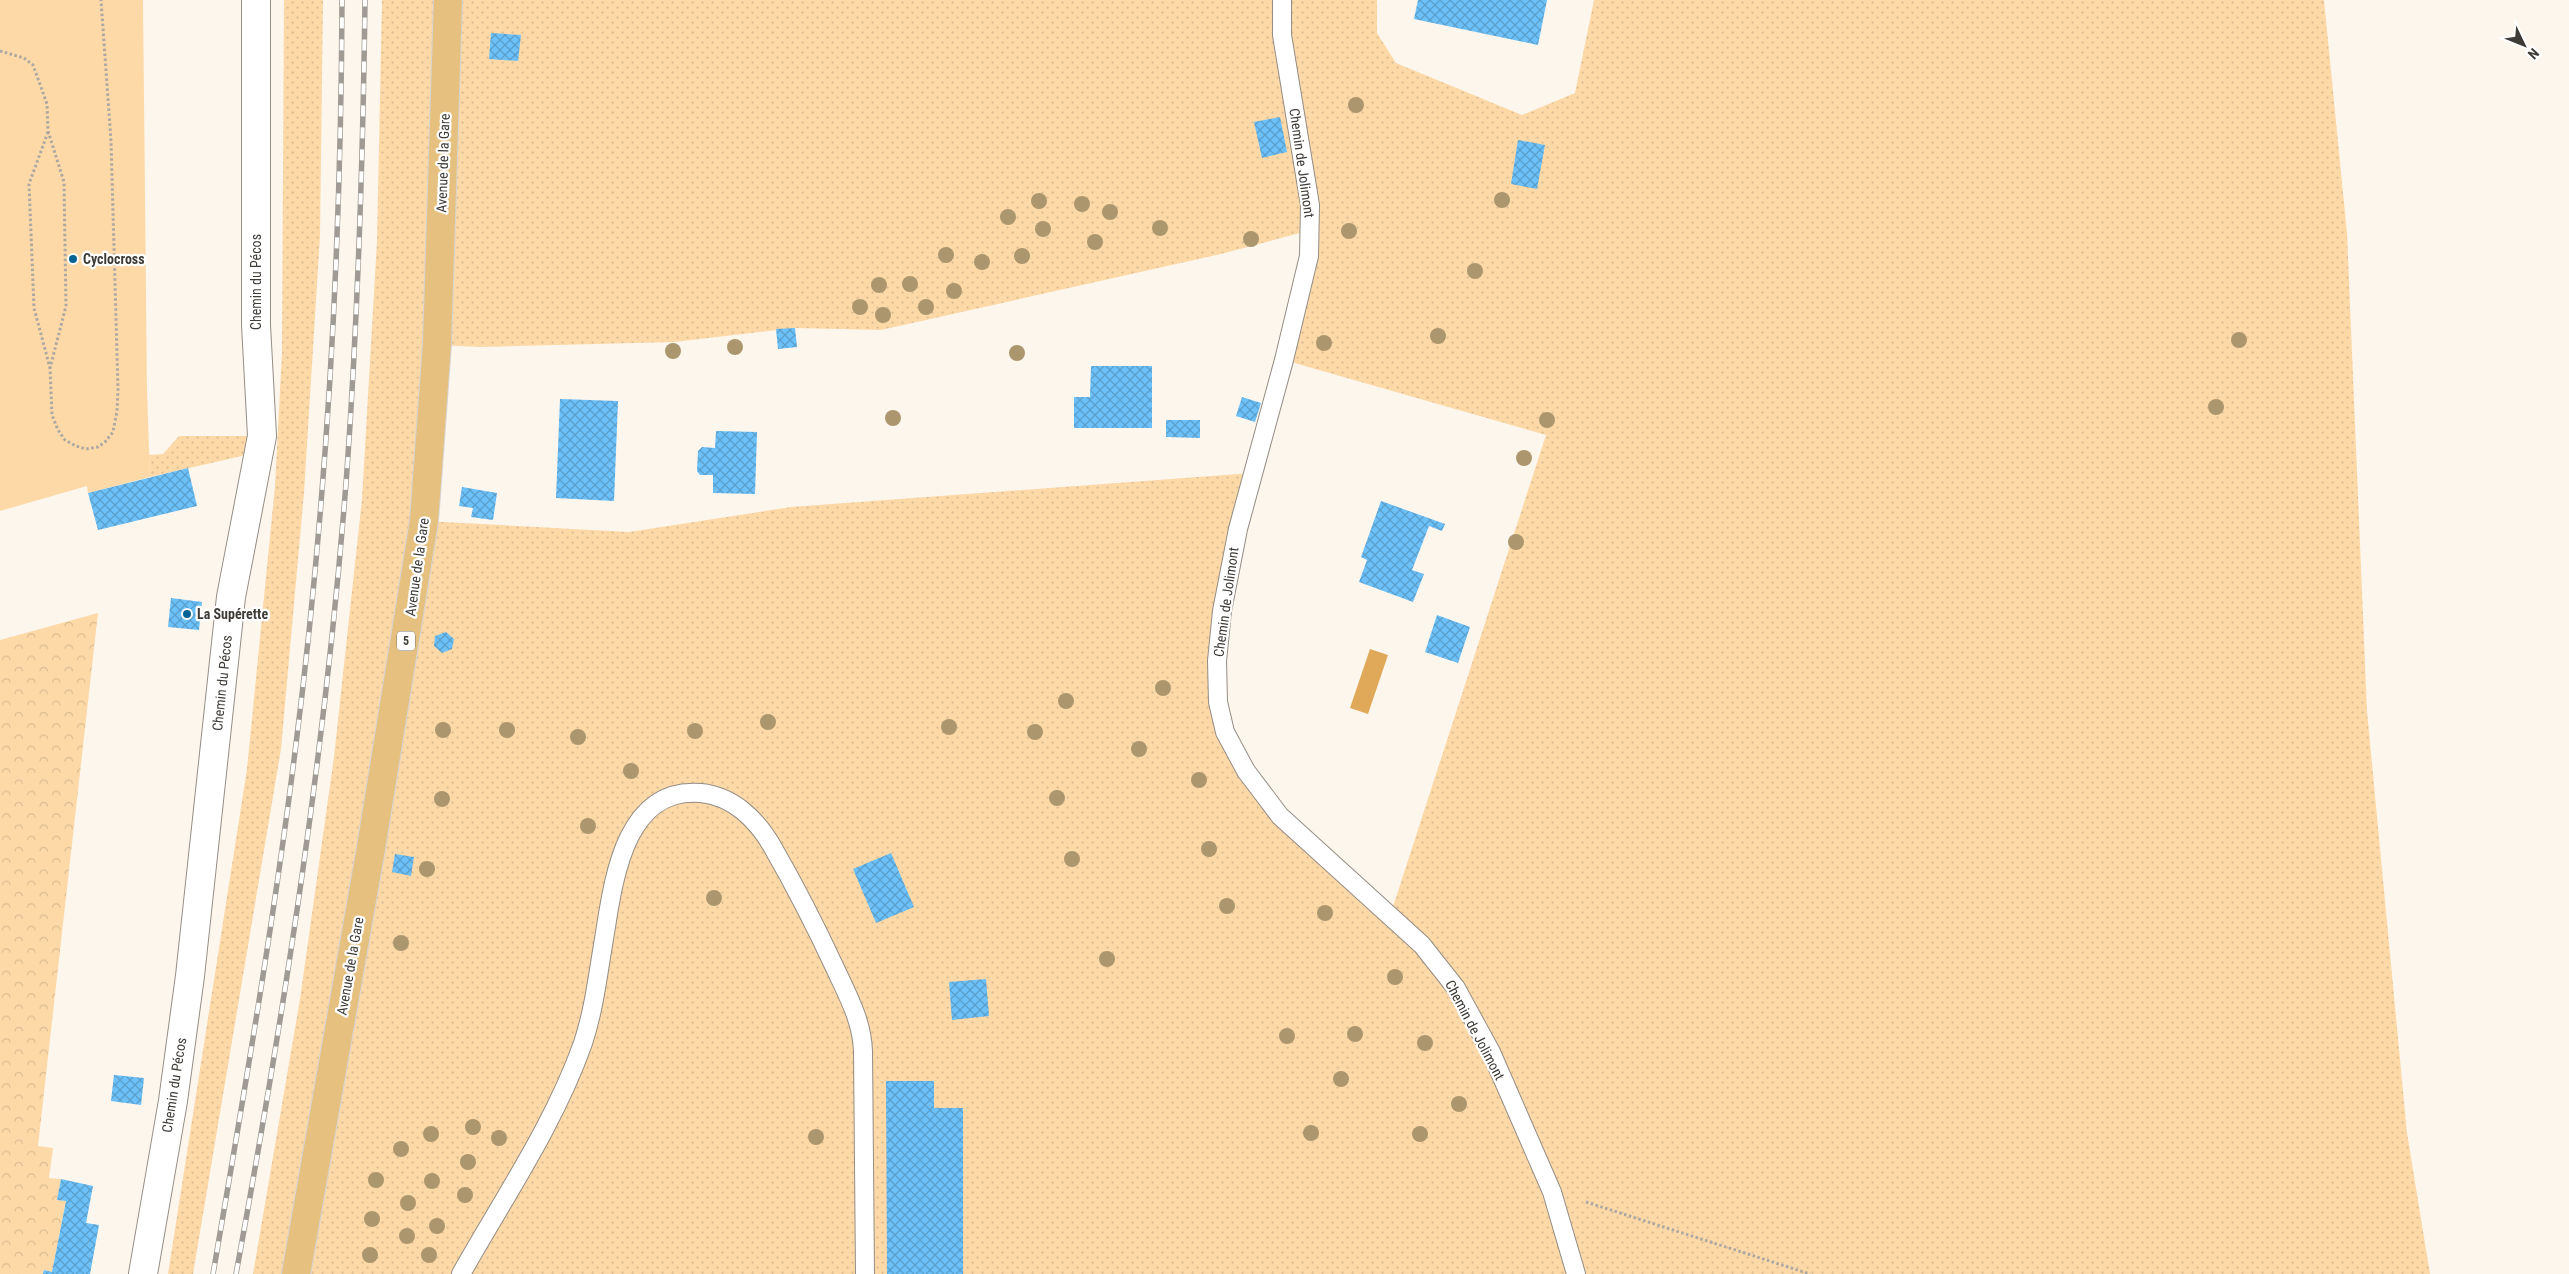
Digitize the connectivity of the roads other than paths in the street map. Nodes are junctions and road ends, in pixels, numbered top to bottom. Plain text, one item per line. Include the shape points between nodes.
1 (256, 0) edge
2 (448, 0) edge
3 (1282, 0) edge
4 (143, 1274) edge
5 (296, 1274) edge
6 (461, 1274) edge
7 (865, 1274) edge
8 (1576, 1274) edge

1 - 4 street, Chemin du Pécos via 256,325 262,436 231,597 190,976 173,1101
2 - 5 main road, Avenue de la Gare / 5 via 436,344 424,521 371,848
3 - 8 lane, Chemin de Jolimont via 1282,35 1310,205 1310,256 1238,529 1222,612 1217,661 1218,702 1223,725 1246,771 1280,816 1422,945 1456,988 1491,1052 1552,1192
6 - 7 lane via 556,1106 583,1042 617,870 630,834 641,819 661,802 678,795 699,793 712,794 732,803 762,831 823,941 854,1010 862,1034 863,1052

